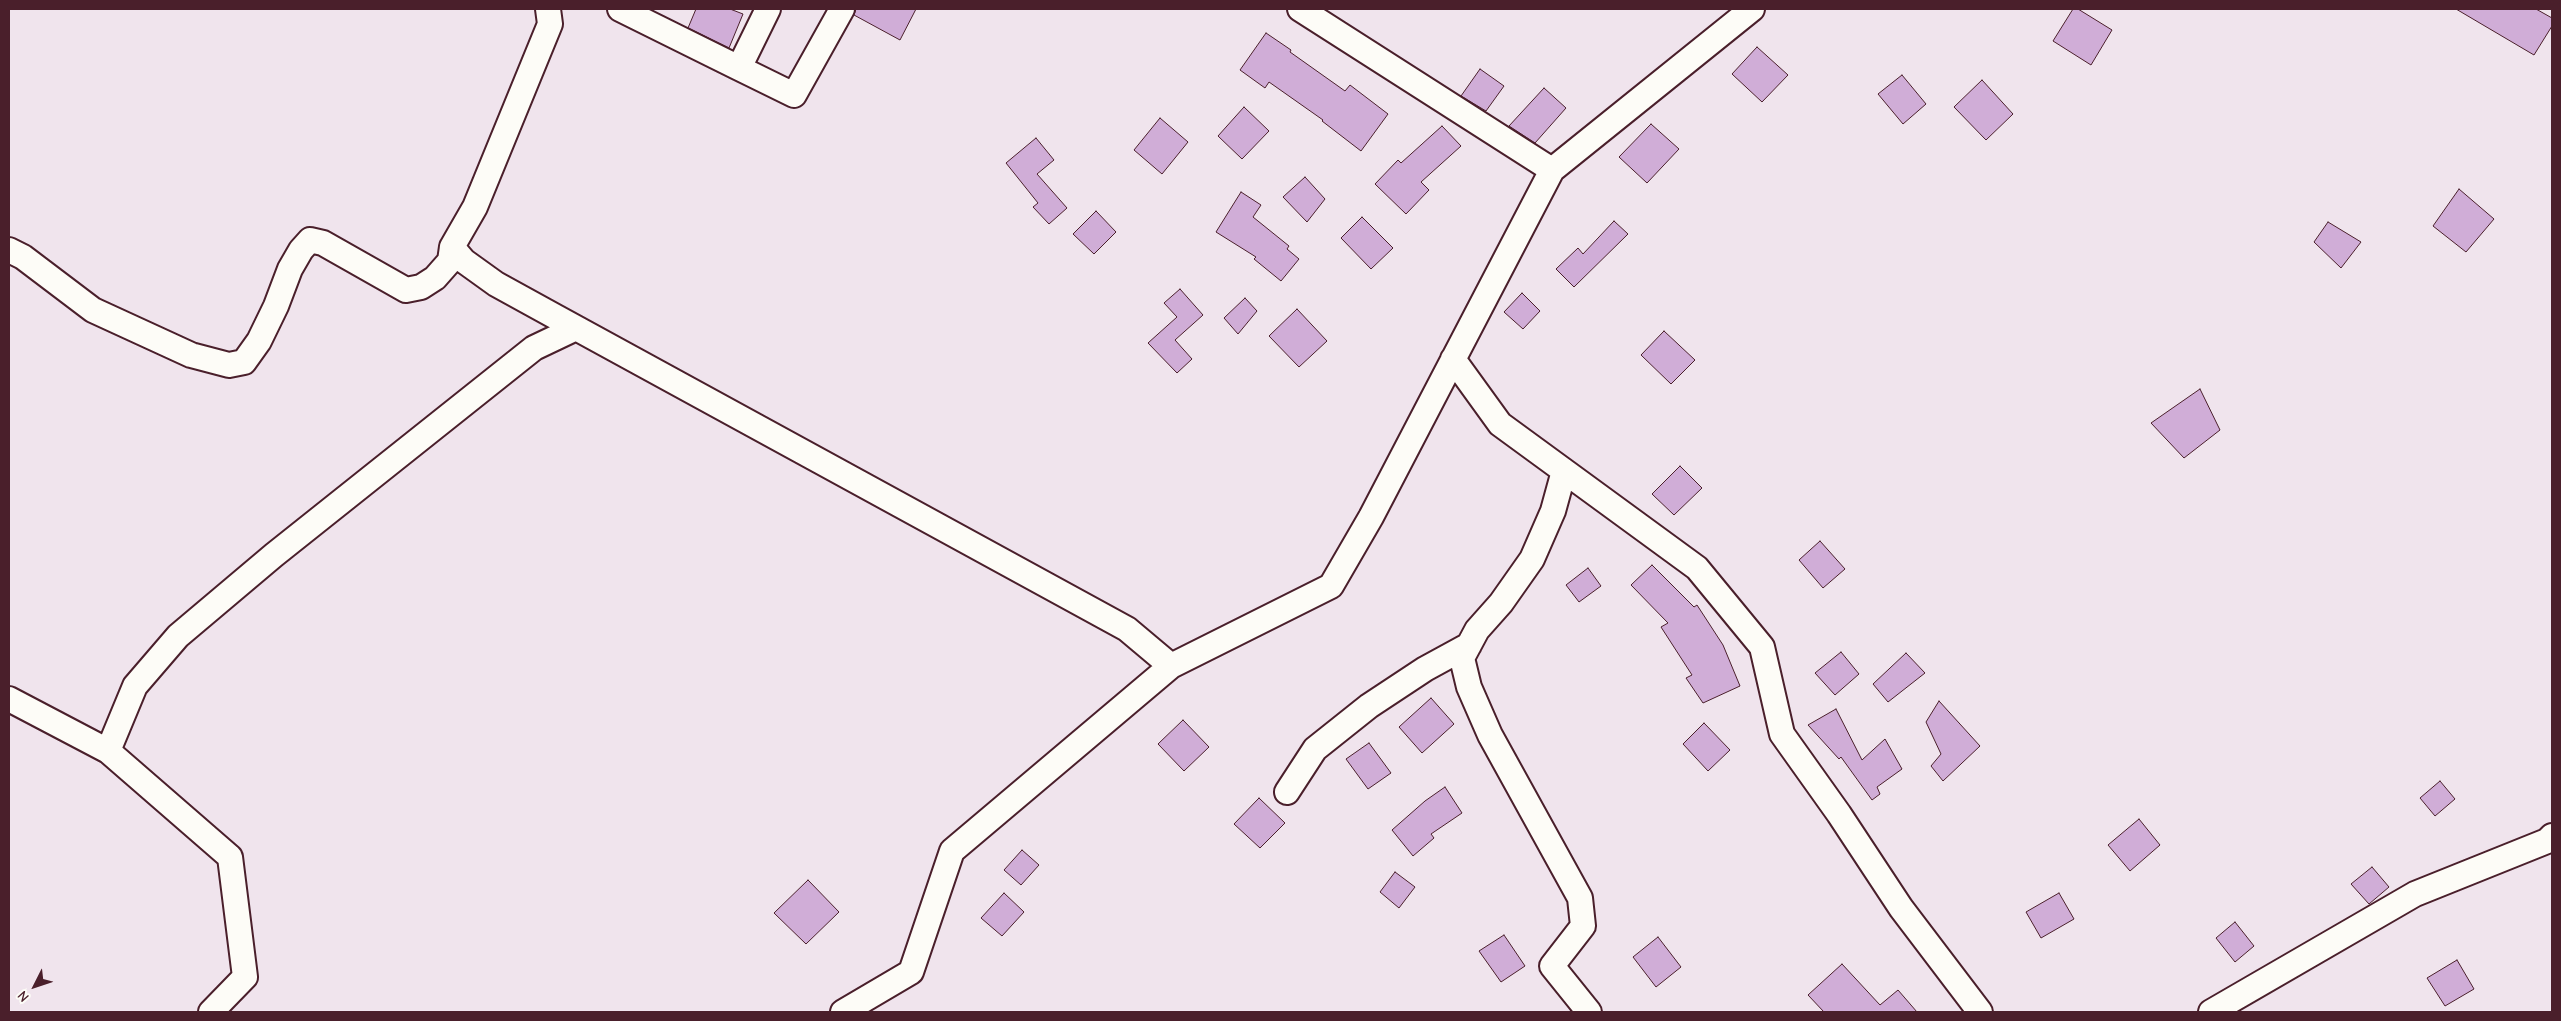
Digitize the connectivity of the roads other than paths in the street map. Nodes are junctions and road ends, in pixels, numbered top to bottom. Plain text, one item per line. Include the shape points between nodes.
1 (548, 9) edge
2 (620, 9) edge
3 (768, 9) edge
4 (842, 9) edge
5 (1300, 9) edge
6 (1752, 9) edge
7 (739, 68) junction
8 (1552, 170) junction
9 (452, 247) junction
10 (9, 250) edge
11 (576, 328) junction
12 (1453, 359) junction
13 (1564, 471) junction
14 (1469, 645) junction
15 (1171, 666) junction
16 (9, 699) edge
17 (108, 751) junction
18 (1287, 792) dead end
19 (2552, 836) edge
20 (211, 1012) edge
21 (843, 1012) edge
22 (1589, 1012) edge
23 (1980, 1012) edge
24 (2211, 1012) edge

1 - 9 street via 550,24 475,206
2 - 7 street
3 - 7 street
4 - 7 street via 794,95
5 - 8 street
6 - 8 street
8 - 12 street
9 - 10 street via 450,261 435,278 421,287 406,290 322,243 310,240 290,269 259,341 244,362 228,365 191,355 93,310
9 - 11 street via 464,261 496,284
11 - 15 street via 1127,629
11 - 17 street via 534,348 274,555 178,636 135,686
12 - 13 street via 1500,424
12 - 15 street via 1331,586
13 - 14 street via 1553,511 1532,560 1501,603 1476,630
13 - 23 street via 1697,568 1762,647 1782,734 1901,908
14 - 18 street via 1369,706 1315,749
14 - 22 street via 1462,658 1469,687 1490,735 1580,898 1583,926 1552,966
15 - 21 street via 952,851 910,972
16 - 17 street
17 - 20 street via 230,857 245,977
19 - 24 street via 2548,841 2415,894

